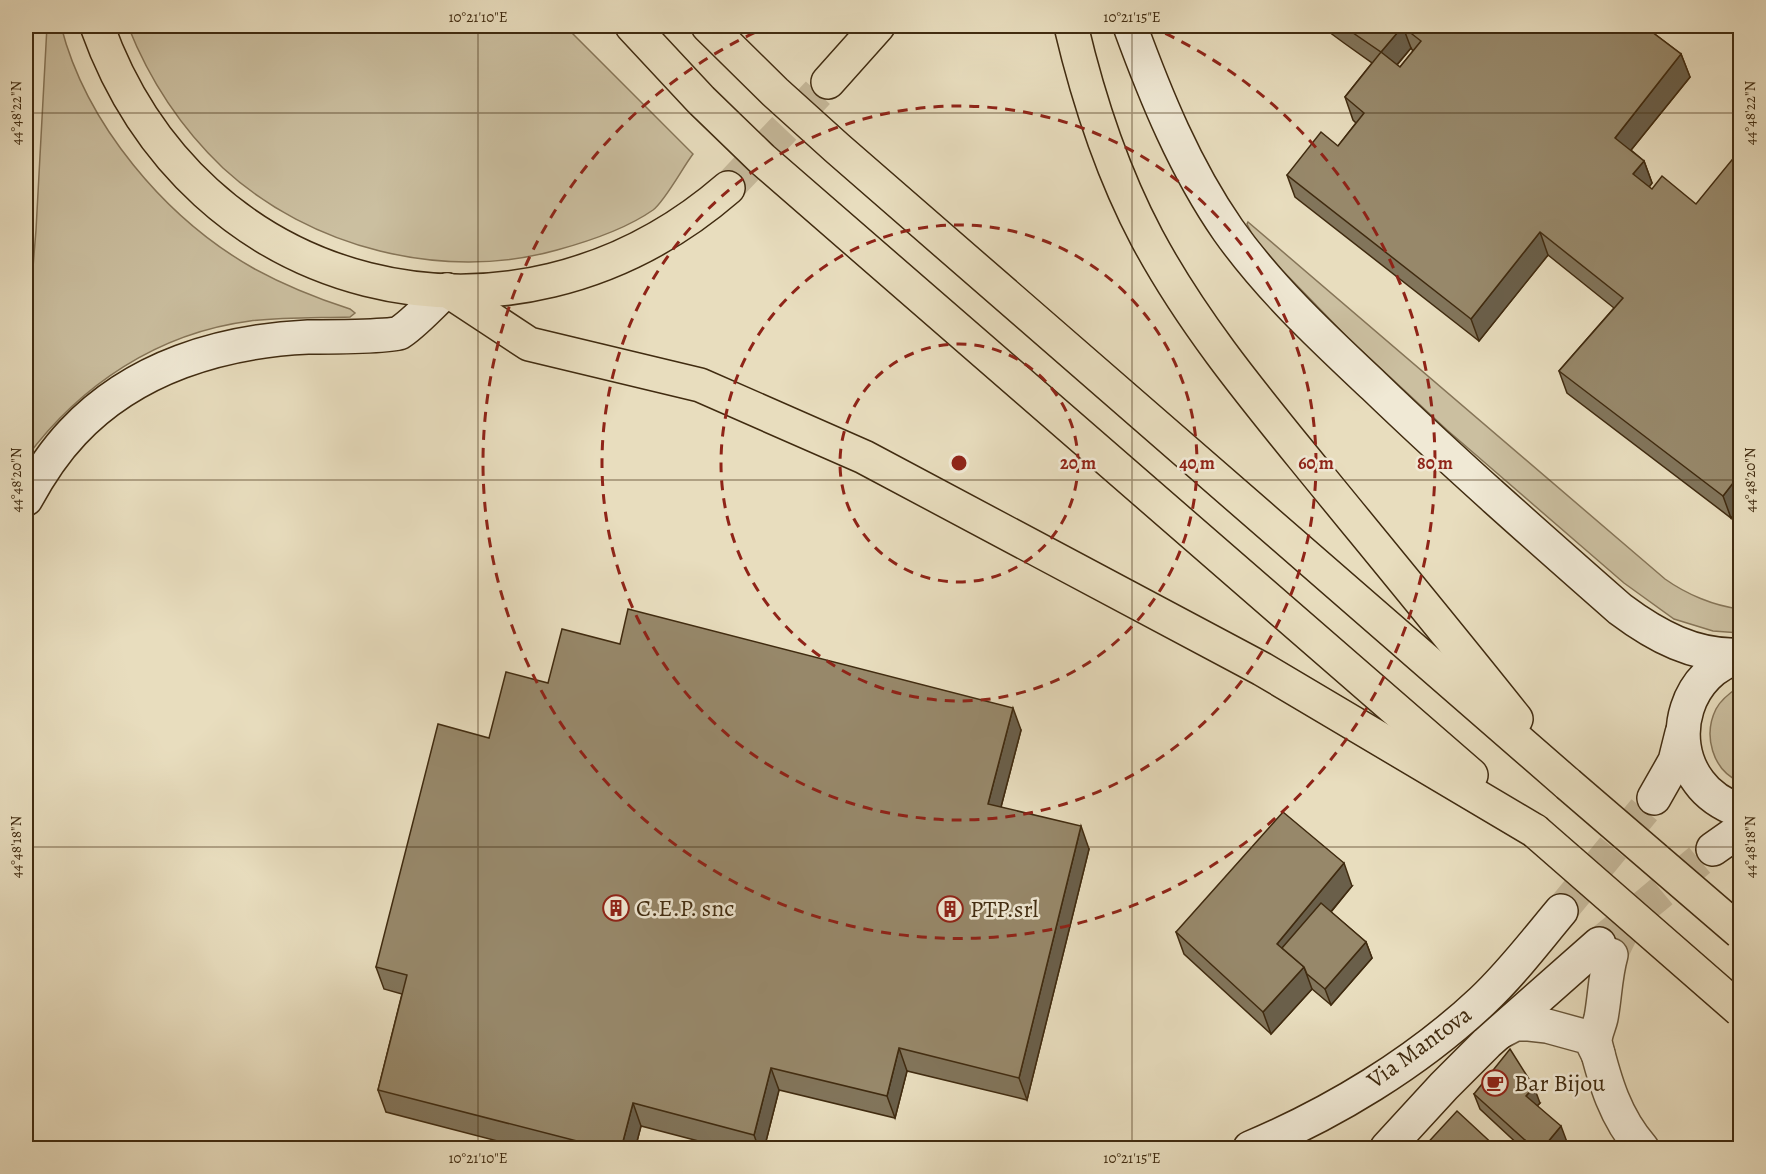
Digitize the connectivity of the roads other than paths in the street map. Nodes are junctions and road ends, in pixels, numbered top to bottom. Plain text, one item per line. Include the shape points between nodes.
1 (97, 26) edge
2 (632, 26) edge
3 (708, 26) edge
4 (878, 26) edge
5 (1071, 26) edge
6 (1130, 26) edge
7 (828, 82) tunnel mouth
8 (728, 188) tunnel mouth
9 (447, 290) junction
10 (26, 499) edge
11 (1740, 656) edge
12 (1682, 732) junction
13 (1568, 784) junction
14 (1654, 798) tunnel mouth
15 (1740, 811) edge
16 (1740, 830) edge
17 (1535, 831) junction
18 (1713, 849) tunnel mouth
19 (1561, 911) tunnel mouth
20 (1740, 932) edge
21 (1740, 1010) edge
22 (1500, 1032) junction
23 (1598, 1054) junction
24 (1250, 1149) edge
25 (1387, 1149) edge
26 (1642, 1149) edge

1 - 9 main road via 141,115 184,170 230,214 288,250 350,275 392,285
2 - 17 main road via 730,129 795,189
3 - 13 main road via 837,148
4 - 7 main road
5 - 13 main road via 1114,165 1146,237 1185,303 1241,380
6 - 11 main road via 1166,116 1202,189 1242,248 1278,291 1396,408 1620,609 1682,646 1716,655
8 - 9 main road via 654,242 588,271 522,288
9 - 10 main road via 397,334 251,342 193,357 140,380 93,412 73,431 42,470
9 - 17 main road via 529,344 700,385 864,457 1262,669
11 - 12 main road via 1702,681 1688,705
12 - 14 main road via 1675,761
12 - 15 main road via 1686,759 1699,783 1719,801
13 - 20 main road, bridge
16 - 18 main road
17 - 21 main road, bridge
19 - 24 main road, Via Mantova via 1496,987 1433,1042 1336,1105
22 - 23 main road via 1515,1024 1548,1026 1587,1038
22 - 23 main road, Via Mantova via 1605,950 1601,1020 1595,1035
22 - 25 main road, Via Mantova
23 - 26 main road via 1618,1116

